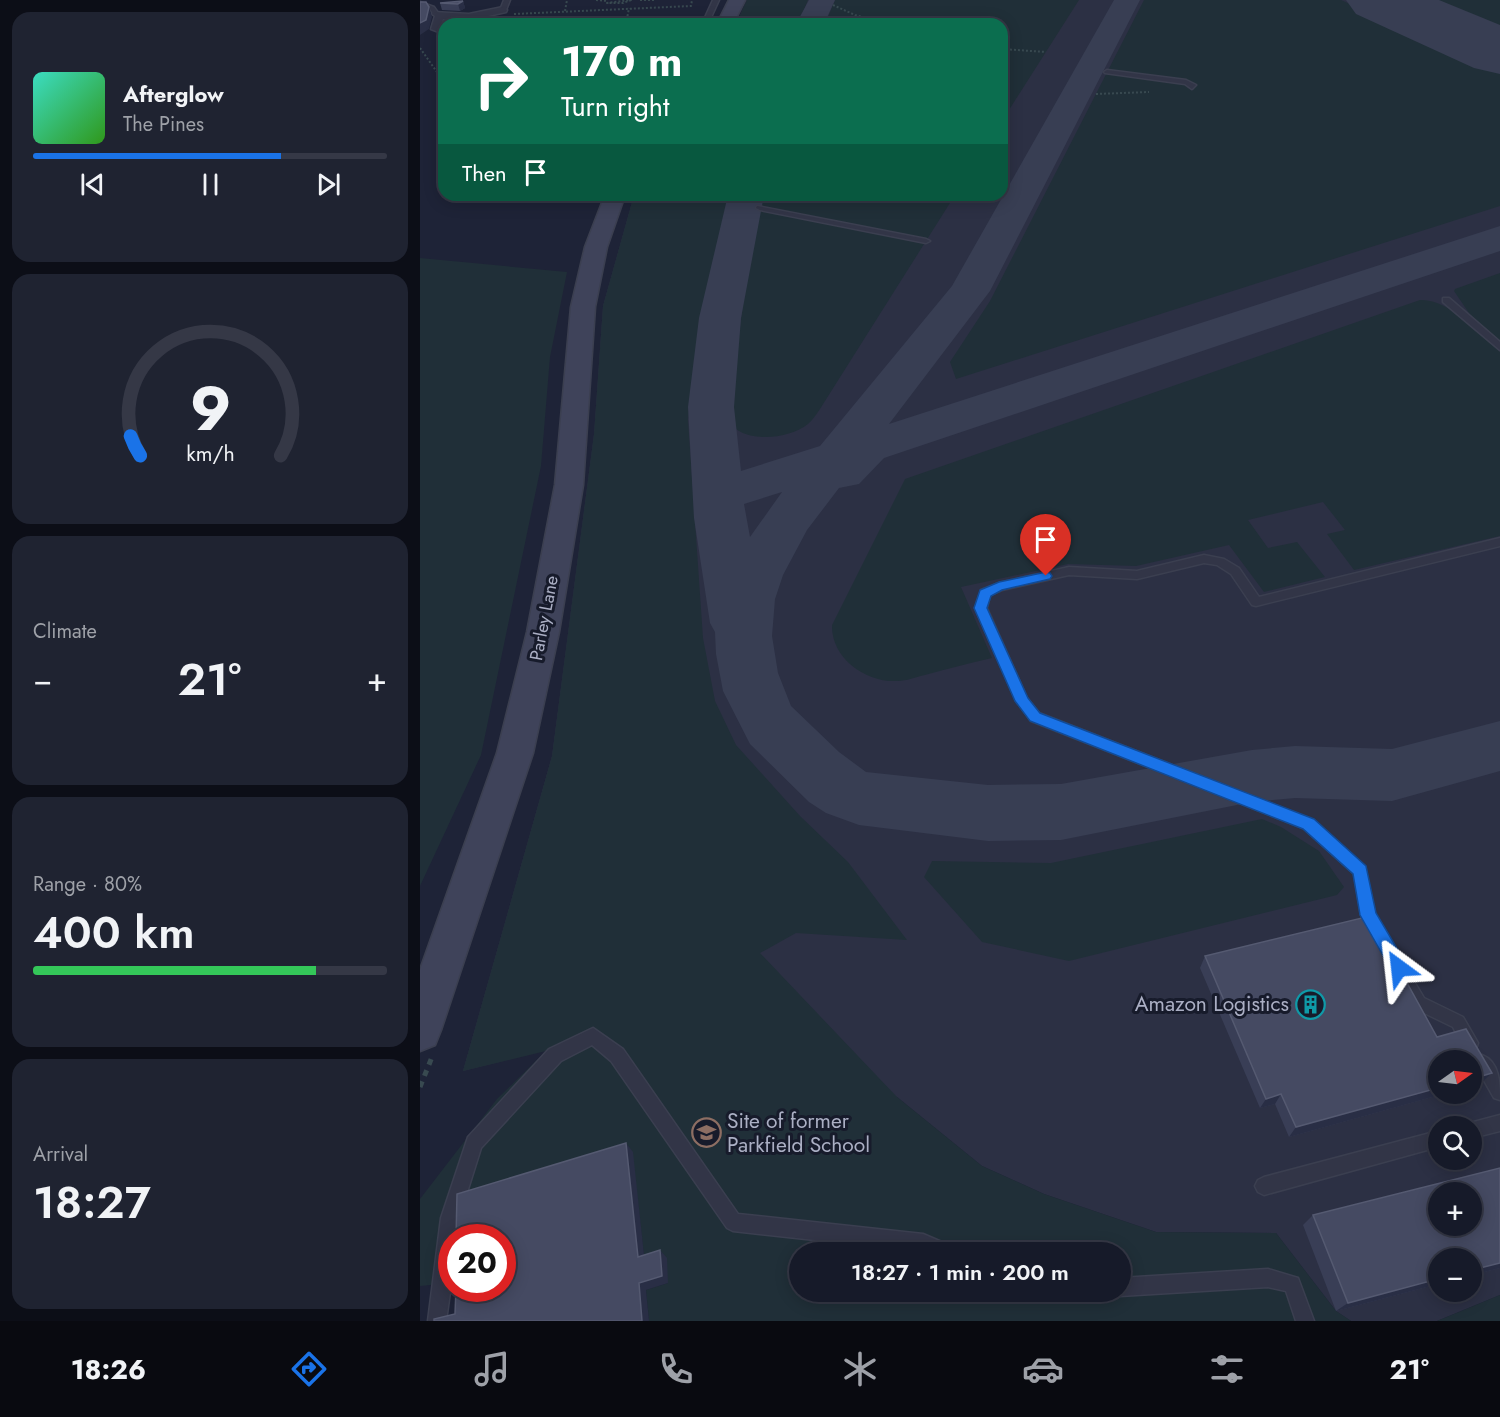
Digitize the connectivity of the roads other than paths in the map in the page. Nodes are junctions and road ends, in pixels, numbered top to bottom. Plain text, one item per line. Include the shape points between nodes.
1 (507, 0) edge
2 (716, 0) edge
3 (737, 0) edge
4 (420, 4) edge
5 (500, 13) joint
6 (439, 15) junction
7 (708, 18) edge
8 (728, 18) edge
9 (438, 29) edge
10 (1107, 72) dead end
11 (1192, 87) dead end
12 (613, 201) edge
13 (760, 208) dead end
14 (926, 241) dead end
15 (1446, 300) dead end
16 (1500, 347) edge
17 (1500, 542) edge
18 (1385, 944) edge
19 (1402, 974) edge
20 (420, 1030) edge
21 (1500, 1092) edge
22 (1500, 1123) edge
23 (1482, 1128) edge
24 (1428, 1142) edge
25 (1264, 1186) dead end
26 (914, 1242) edge
27 (1131, 1286) edge
28 (437, 1321) edge
29 (1305, 1321) edge

1 - 5 lane
2 - 7 lane
3 - 8 main road
4 - 6 lane
5 - 6 street
6 - 9 street via 435,28
10 - 11 lane via 1186,82
12 - 20 main road, Parley Lane via 596,247 583,307 569,484 543,632 515,753
13 - 14 lane
15 - 16 lane
17 - 18 lane via 1256,602 1235,572 1220,562 1204,559 1137,575 1069,571 999,586 985,593 981,608 1022,701 1035,717 1308,824 1360,871 1368,915
19 - 21 lane via 1419,1003 1458,1022
22 - 23 lane
24 - 25 lane
26 - 28 lane via 733,1222 617,1056 593,1036 555,1055 474,1143 450,1218
27 - 29 lane via 1268,1278 1292,1284

